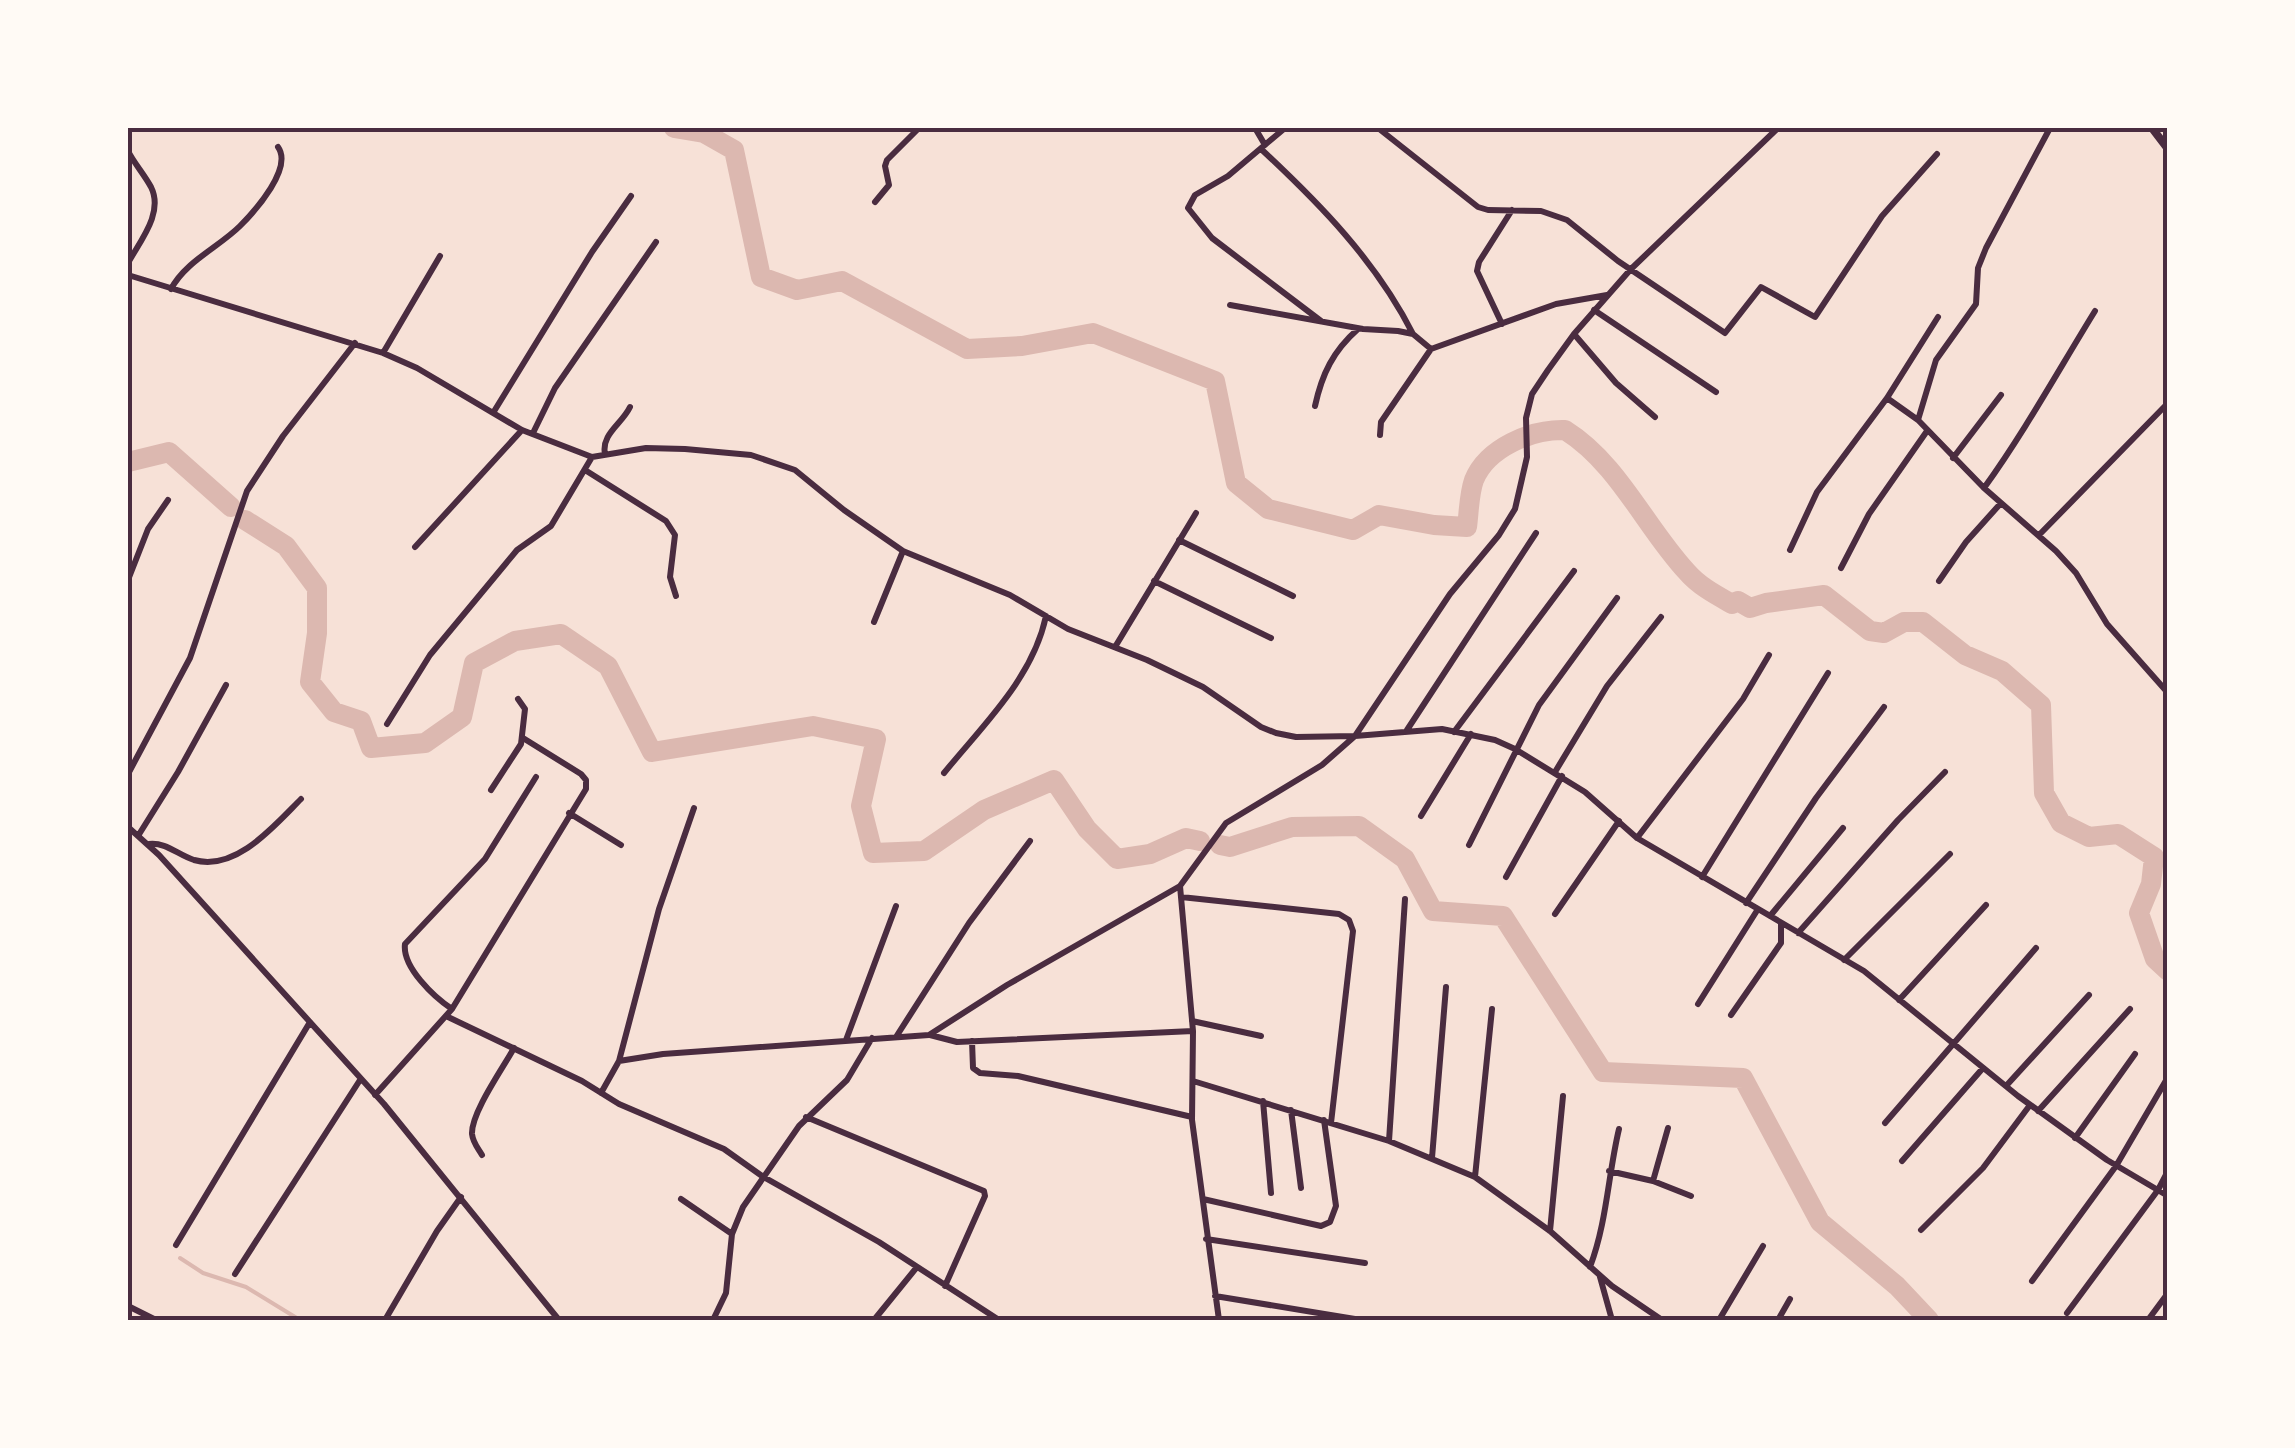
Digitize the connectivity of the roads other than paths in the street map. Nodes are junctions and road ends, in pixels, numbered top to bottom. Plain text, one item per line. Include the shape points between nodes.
1 (919, 128) edge
2 (1255, 128) edge
3 (1285, 128) edge
4 (1378, 128) edge
5 (1778, 128) edge
6 (2050, 128) edge
7 (2152, 128) edge
8 (278, 147) dead end
9 (1263, 147) junction
10 (2168, 149) edge
11 (128, 152) edge
12 (1938, 154) dead end
13 (631, 196) dead end
14 (875, 202) dead end
15 (1512, 209) junction
16 (656, 242) dead end
17 (440, 256) dead end
18 (128, 263) edge
19 (1631, 270) junction
20 (128, 275) edge
21 (171, 289) junction
22 (1608, 294) junction
23 (1230, 305) dead end
24 (1594, 310) junction
25 (2095, 312) dead end
26 (1938, 317) dead end
27 (1321, 321) junction
28 (1502, 324) junction
29 (1359, 328) junction
30 (1412, 334) junction
31 (1574, 334) junction
32 (355, 343) junction
33 (1432, 349) junction
34 (383, 353) junction
35 (1716, 392) dead end
36 (2001, 396) dead end
37 (1887, 398) junction
38 (2168, 403) edge
39 (1316, 406) dead end
40 (630, 407) dead end
41 (494, 413) junction
42 (1655, 417) dead end
43 (1918, 420) junction
44 (522, 430) junction
45 (1927, 431) junction
46 (533, 433) junction
47 (1380, 435) dead end
48 (605, 454) junction
49 (592, 456) junction
50 (1952, 458) junction
51 (585, 470) junction
52 (1984, 488) junction
53 (168, 500) dead end
54 (2001, 503) junction
55 (1196, 513) dead end
56 (1536, 533) dead end
57 (2040, 534) junction
58 (1179, 540) junction
59 (415, 548) dead end
60 (1790, 550) dead end
61 (903, 551) junction
62 (1841, 568) dead end
63 (1574, 570) dead end
64 (128, 580) edge
65 (1154, 581) junction
66 (1939, 581) dead end
67 (676, 596) dead end
68 (1294, 596) dead end
69 (1617, 598) dead end
70 (1046, 616) junction
71 (1661, 617) dead end
72 (874, 622) dead end
73 (1271, 638) dead end
74 (1115, 647) junction
75 (1769, 655) dead end
76 (1828, 673) dead end
77 (226, 685) dead end
78 (2168, 693) edge
79 (518, 699) dead end
80 (1884, 706) dead end
81 (387, 724) dead end
82 (1407, 730) junction
83 (1454, 732) junction
84 (1471, 734) junction
85 (1355, 736) junction
86 (522, 738) junction
87 (1515, 749) junction
88 (944, 772) dead end
89 (1945, 772) dead end
90 (128, 774) edge
91 (1558, 774) junction
92 (536, 777) dead end
93 (490, 790) dead end
94 (301, 798) dead end
95 (694, 808) dead end
96 (570, 813) junction
97 (1422, 816) dead end
98 (1618, 822) junction
99 (128, 827) edge
100 (1843, 828) dead end
101 (138, 836) junction
102 (1638, 838) junction
103 (1030, 841) dead end
104 (148, 844) junction
105 (621, 845) dead end
106 (1469, 845) dead end
107 (1950, 854) dead end
108 (1506, 877) dead end
109 (1702, 877) junction
110 (1180, 886) junction
111 (1181, 897) junction
112 (1405, 899) dead end
113 (1746, 902) junction
114 (1986, 905) dead end
115 (896, 906) dead end
116 (1758, 909) junction
117 (1555, 914) dead end
118 (1770, 916) junction
119 (1781, 923) junction
120 (1798, 933) junction
121 (2036, 948) dead end
122 (1844, 960) junction
123 (1446, 987) dead end
124 (2089, 995) dead end
125 (1899, 1000) junction
126 (1698, 1004) dead end
127 (452, 1009) junction
128 (1492, 1009) dead end
129 (2130, 1009) dead end
130 (1731, 1014) dead end
131 (446, 1016) junction
132 (310, 1022) junction
133 (1193, 1026) junction
134 (929, 1035) junction
135 (1260, 1036) dead end
136 (872, 1038) junction
137 (895, 1038) junction
138 (846, 1040) junction
139 (972, 1042) junction
140 (1955, 1045) junction
141 (514, 1048) junction
142 (2135, 1054) dead end
143 (619, 1061) junction
144 (1983, 1068) junction
145 (2168, 1077) edge
146 (360, 1080) junction
147 (1192, 1081) junction
148 (2006, 1086) junction
149 (601, 1093) junction
150 (375, 1095) junction
151 (1564, 1096) dead end
152 (1262, 1101) junction
153 (2030, 1105) junction
154 (1291, 1110) junction
155 (2038, 1111) junction
156 (806, 1117) junction
157 (1192, 1117) junction
158 (1327, 1121) junction
159 (1885, 1123) dead end
160 (1668, 1128) dead end
161 (1619, 1129) dead end
162 (2075, 1138) junction
163 (1389, 1142) junction
164 (482, 1155) dead end
165 (1432, 1158) junction
166 (1902, 1161) dead end
167 (2116, 1166) junction
168 (1609, 1171) junction
169 (2168, 1172) edge
170 (762, 1176) junction
171 (1475, 1177) junction
172 (1652, 1181) junction
173 (1301, 1188) dead end
174 (2158, 1190) junction
175 (1271, 1193) dead end
176 (1691, 1196) dead end
177 (2168, 1196) edge
178 (461, 1197) junction
179 (680, 1199) dead end
180 (1204, 1199) junction
181 (1921, 1230) dead end
182 (1550, 1231) junction
183 (732, 1234) junction
184 (1206, 1239) junction
185 (176, 1245) dead end
186 (1764, 1246) dead end
187 (1365, 1263) dead end
188 (917, 1267) junction
189 (1590, 1267) junction
190 (235, 1274) dead end
191 (1600, 1276) junction
192 (2032, 1281) dead end
193 (945, 1286) junction
194 (2168, 1293) edge
195 (1215, 1296) junction
196 (1790, 1299) dead end
197 (128, 1306) edge
198 (2067, 1313) dead end
199 (156, 1320) edge
200 (385, 1320) edge
201 (559, 1320) edge
202 (713, 1320) edge
203 (874, 1320) edge
204 (999, 1320) edge
205 (1219, 1320) edge
206 (1361, 1320) edge
207 (1612, 1320) edge
208 (1662, 1320) edge
209 (1719, 1320) edge
210 (1778, 1320) edge
211 (2148, 1320) edge

1 - 14 street via 887,160 889,185
2 - 9 street
3 - 9 street
4 - 15 street via 1478,207
5 - 19 street
6 - 43 street via 1986,248 1976,304 1936,360
7 - 10 street
8 - 21 street via 283,162 276,180 244,223
9 - 27 street via 1195,195 1188,208 1212,238
9 - 30 street via 1345,232
11 - 18 street via 155,200
12 - 19 street via 1882,216 1816,317 1762,288 1724,333
13 - 41 street
15 - 19 street via 1567,220
15 - 28 street via 1477,271
16 - 46 street via 555,388
17 - 34 street
19 - 22 street
20 - 21 street
21 - 32 street
22 - 24 street
22 - 28 street
23 - 27 street
24 - 31 street
24 - 35 street
25 - 52 street
26 - 37 street
27 - 29 street
28 - 33 street
29 - 30 street
29 - 39 street via 1331,360
30 - 33 street
31 - 42 street
31 - 85 street via 1532,394 1515,509
32 - 34 street
32 - 90 street via 247,490 190,658
33 - 47 street via 1381,422
34 - 41 street
36 - 50 street
37 - 43 street
37 - 60 street via 1817,492
38 - 57 street
40 - 48 street via 608,434
41 - 44 street
43 - 45 street
44 - 46 street
44 - 59 street
45 - 50 street
45 - 62 street
46 - 49 street
48 - 49 street
48 - 61 street via 685,449 770,460 796,470
49 - 51 street
50 - 52 street
51 - 67 street via 666,521 675,535 670,577
51 - 81 street via 551,526 518,550 418,670
52 - 54 street
53 - 64 street
54 - 57 street
54 - 66 street
55 - 58 street
56 - 82 street
57 - 78 street
58 - 65 street
58 - 68 street
61 - 70 street
61 - 72 street
63 - 83 street
65 - 73 street
65 - 74 street
69 - 87 street
70 - 74 street
70 - 88 street via 1028,665
71 - 91 street via 1607,686
74 - 85 street via 1276,732
75 - 102 street via 1744,699
76 - 109 street
77 - 101 street
79 - 86 street via 525,708
80 - 113 street
82 - 83 street
82 - 85 street
83 - 84 street
84 - 87 street
84 - 97 street
85 - 110 street via 1322,765 1226,823
86 - 93 street
86 - 96 street via 586,780
87 - 91 street
87 - 106 street
89 - 120 street
91 - 98 street
91 - 108 street
92 - 127 street via 485,859 404,944 408,962
94 - 104 street via 272,828 220,862
95 - 143 street
96 - 105 street
96 - 127 street
98 - 102 street
98 - 117 street
99 - 101 street
100 - 118 street
101 - 104 street
102 - 109 street
103 - 137 street
104 - 132 street
107 - 122 street
109 - 113 street
110 - 111 street
110 - 134 street
111 - 133 street
111 - 158 street via 1349,920 1354,930
112 - 163 street
113 - 116 street
114 - 125 street
115 - 138 street
116 - 118 street
116 - 126 street
118 - 119 street
119 - 120 street
119 - 130 street via 1780,943
120 - 122 street
121 - 140 street
122 - 125 street
123 - 165 street
124 - 148 street
125 - 140 street
127 - 131 street
128 - 171 street
129 - 155 street
131 - 141 street
131 - 150 street
132 - 146 street
132 - 185 street
133 - 135 street
133 - 139 street
133 - 147 street
134 - 137 street
134 - 139 street
136 - 137 street
136 - 138 street
136 - 156 street via 847,1080
138 - 143 street
139 - 157 street via 973,1068 980,1074 1018,1076
140 - 144 street
140 - 159 street
141 - 149 street
141 - 164 street via 476,1114 472,1140
142 - 162 street
143 - 149 street
144 - 148 street
144 - 166 street
145 - 167 street
146 - 150 street
146 - 190 street
147 - 152 street
147 - 157 street
148 - 153 street
149 - 170 street via 724,1150
150 - 178 street
151 - 182 street
152 - 154 street
152 - 175 street
153 - 155 street
153 - 181 street via 1983,1168
154 - 158 street
154 - 173 street
155 - 162 street
156 - 170 street
156 - 193 street via 984,1192
157 - 180 street
158 - 163 street
158 - 180 street via 1336,1206 1330,1222 1321,1226
160 - 172 street
161 - 168 street
162 - 167 street
163 - 165 street
165 - 171 street
167 - 174 street
167 - 192 street
168 - 172 street
168 - 189 street
169 - 174 street
170 - 183 street
170 - 188 street
171 - 182 street
172 - 176 street
174 - 177 street
174 - 198 street
178 - 200 street
178 - 201 street
179 - 183 street
180 - 184 street
182 - 189 street
183 - 202 street via 729,1280
184 - 187 street
184 - 195 street
186 - 209 street
188 - 193 street
188 - 203 street
189 - 191 street
191 - 207 street
191 - 208 street
193 - 204 street
194 - 211 street
195 - 205 street
195 - 206 street
196 - 210 street
197 - 199 street

